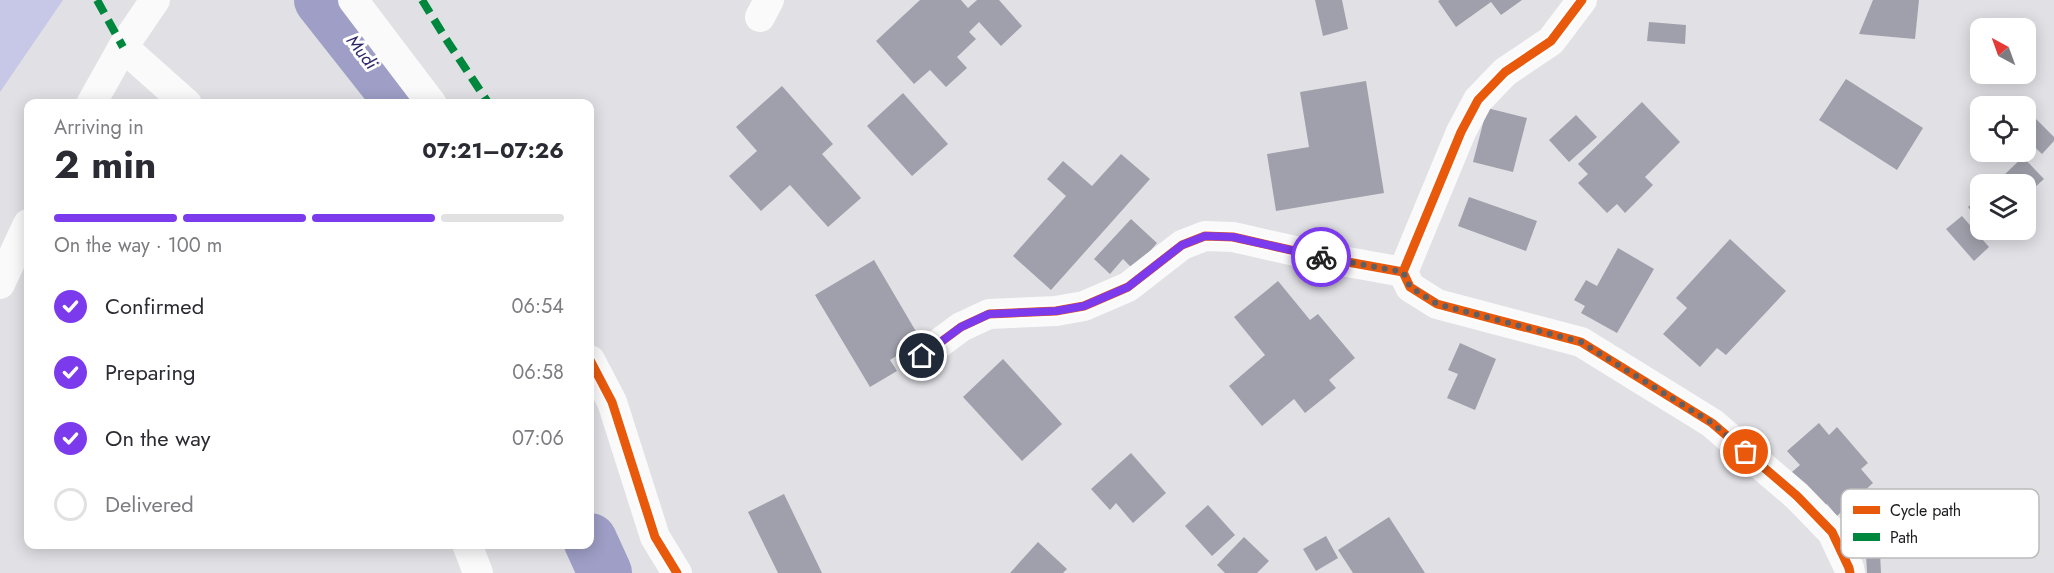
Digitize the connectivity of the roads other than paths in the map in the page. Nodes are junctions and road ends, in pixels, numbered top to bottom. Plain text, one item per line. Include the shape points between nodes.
1 (155, 0) edge
2 (353, 0) edge
3 (1582, 0) edge
4 (123, 47) junction
5 (94, 99) edge
6 (181, 99) edge
7 (428, 99) edge
8 (24, 233) edge
9 (1403, 272) junction
10 (0, 284) edge
11 (922, 356) dead end
12 (594, 368) edge
13 (469, 549) edge
14 (1841, 550) edge
15 (1845, 558) edge
16 (478, 573) edge
17 (677, 573) edge
18 (1850, 573) edge

1 - 4 street
2 - 7 street
3 - 9 street via 1551,41 1505,72 1478,100
4 - 5 street
4 - 6 street
8 - 10 street
9 - 11 street via 1233,237 1205,236 1182,245 1128,287 1084,306 989,314 961,327
9 - 14 street via 1410,287 1437,304 1581,342 1712,423 1797,496 1832,532
12 - 17 street via 612,402 655,537
13 - 16 street
15 - 18 street

